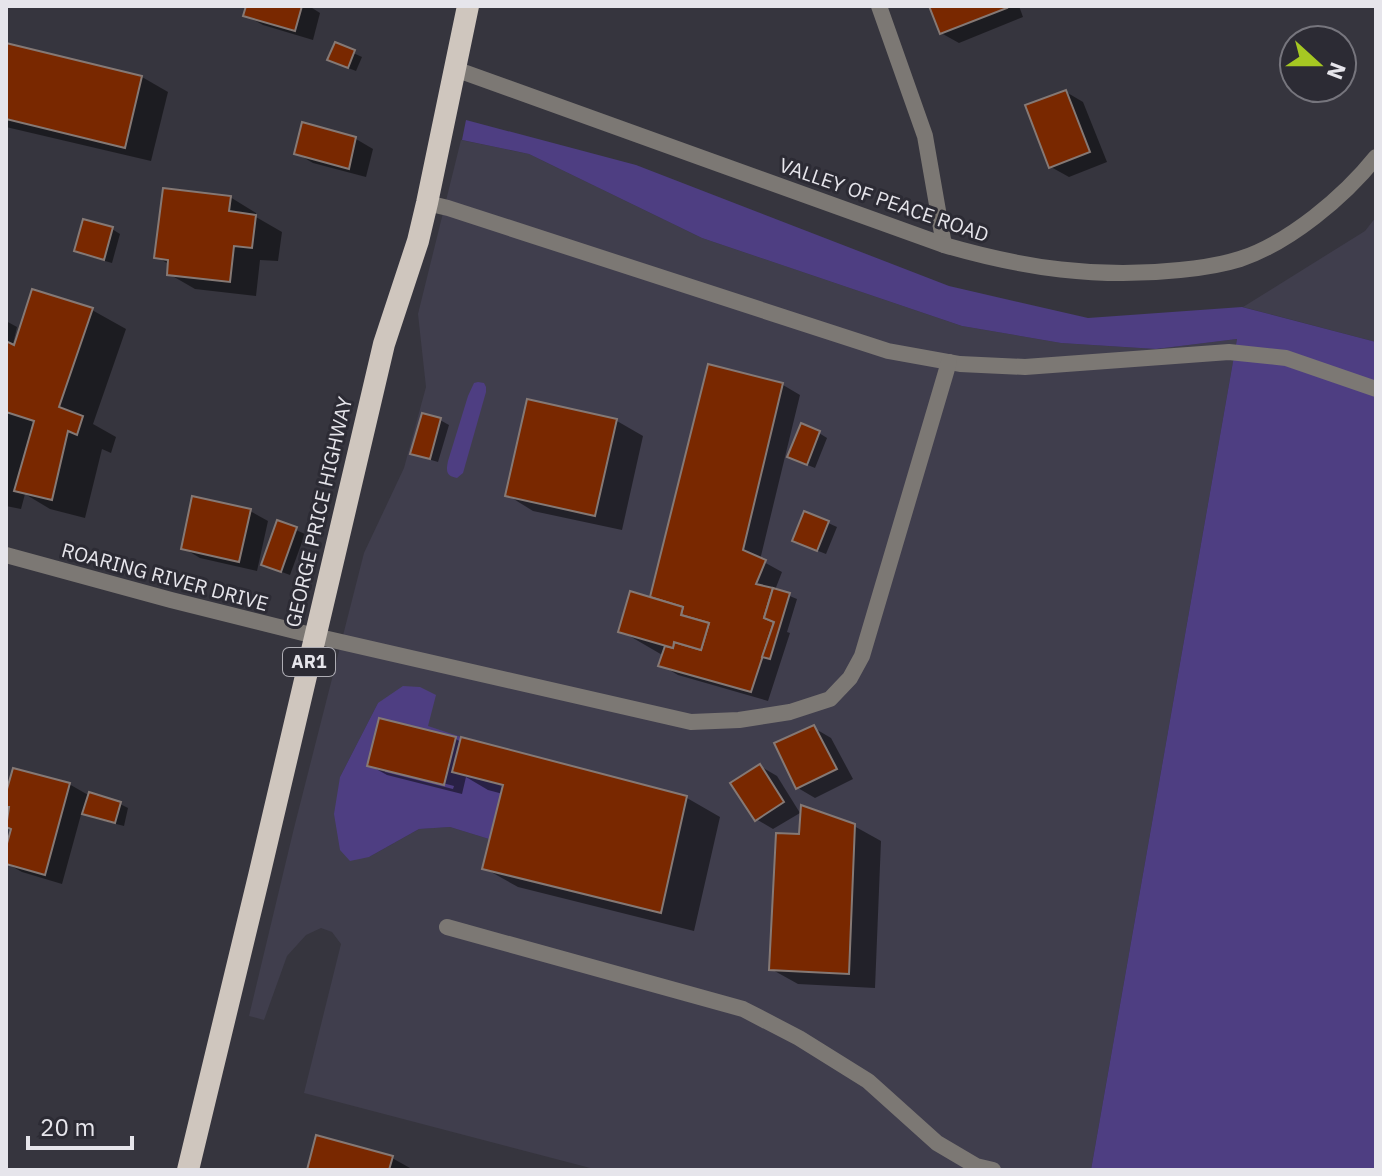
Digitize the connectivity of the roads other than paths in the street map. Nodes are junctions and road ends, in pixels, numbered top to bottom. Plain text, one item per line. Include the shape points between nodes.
1 (468, 6) edge
2 (879, 6) edge
3 (455, 69) junction
4 (1376, 157) edge
5 (427, 203) junction
6 (944, 245) junction
7 (949, 362) junction
8 (1376, 389) edge
9 (6, 555) edge
10 (315, 636) junction
11 (447, 927) dead end
12 (188, 1170) edge
13 (993, 1170) edge

1 - 3 highway, GEORGE PRICE HIGHWAY / AR1
2 - 6 street via 925,136
3 - 5 highway, GEORGE PRICE HIGHWAY / AR1
3 - 6 street, VALLEY OF PEACE ROAD
4 - 6 street, VALLEY OF PEACE ROAD via 1328,206 1285,239 1240,259 1197,268 1096,274
5 - 7 street via 888,351
5 - 10 highway, GEORGE PRICE HIGHWAY / AR1 via 384,344
7 - 8 street via 1025,367 1229,352 1286,358
7 - 10 street, ROARING RIVER DRIVE via 862,656 830,699 790,712 691,722
9 - 10 street, ROARING RIVER DRIVE
10 - 12 highway, GEORGE PRICE HIGHWAY / AR1
11 - 13 street via 743,1009 868,1081 937,1143

